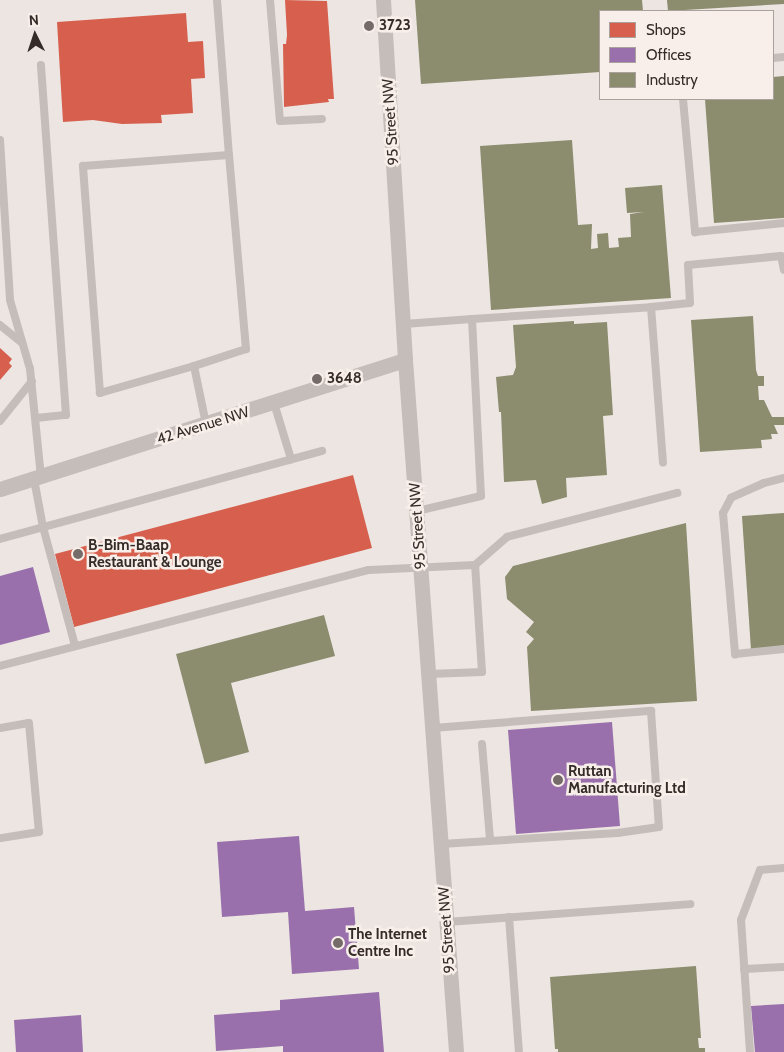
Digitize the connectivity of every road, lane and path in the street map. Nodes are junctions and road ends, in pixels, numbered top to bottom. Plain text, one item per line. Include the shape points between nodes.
1 (217, 0) edge
2 (270, 0) edge
3 (383, 0) edge
4 (41, 65) dead end
5 (684, 100) edge
6 (322, 119) dead end
7 (0, 140) edge
8 (0, 155) edge
9 (229, 155) junction
10 (784, 223) edge
11 (782, 256) edge
12 (784, 270) edge
13 (651, 307) junction
14 (472, 319) junction
15 (404, 324) junction
16 (0, 326) edge
17 (22, 343) junction
18 (405, 360) junction
19 (194, 366) junction
20 (32, 381) junction
21 (274, 403) junction
22 (36, 418) junction
23 (0, 421) edge
24 (206, 424) junction
25 (322, 451) dead end
26 (290, 459) junction
27 (663, 463) dead end
28 (37, 478) junction
29 (784, 478) edge
30 (0, 489) edge
31 (677, 493) dead end
32 (417, 511) junction
33 (43, 526) junction
34 (0, 539) edge
35 (475, 566) junction
36 (421, 570) junction
37 (75, 646) junction
38 (784, 649) edge
39 (0, 666) edge
40 (429, 674) junction
41 (0, 728) edge
42 (432, 728) junction
43 (482, 744) dead end
44 (0, 838) edge
45 (490, 840) junction
46 (441, 844) junction
47 (784, 868) edge
48 (690, 904) dead end
49 (509, 917) junction
50 (447, 922) junction
51 (784, 967) edge
52 (744, 969) junction
53 (456, 1052) edge
54 (519, 1052) edge
55 (750, 1052) edge

1 - 9 lane
2 - 6 lane via 280,121
3 - 15 street, 95 Street NW
4 - 22 lane via 66,415
5 - 10 lane via 695,232
7 - 8 lane
8 - 17 lane via 10,300
9 - 19 lane via 246,349
9 - 19 lane via 82,166 100,393
11 - 12 lane
11 - 13 lane via 688,265 690,303
13 - 14 lane
13 - 27 lane
14 - 15 lane
14 - 32 lane via 481,496
15 - 18 street, 95 Street NW
16 - 17 lane
17 - 20 lane
18 - 21 street, 42 Avenue NW
18 - 32 street, 95 Street NW
19 - 24 lane
20 - 22 lane
20 - 23 lane
21 - 24 street, 42 Avenue NW
21 - 26 lane
22 - 28 lane
24 - 28 street, 42 Avenue NW
25 - 26 lane
26 - 33 lane
28 - 30 street, 42 Avenue NW
28 - 33 lane
29 - 38 lane via 731,498 723,513 735,654
31 - 35 lane via 507,537
32 - 36 street, 95 Street NW
33 - 34 lane
33 - 37 lane
35 - 36 lane
35 - 40 lane via 482,672
36 - 37 lane via 369,570
36 - 40 street, 95 Street NW
37 - 39 lane
40 - 42 street, 95 Street NW
41 - 44 lane via 29,723 39,832
42 - 45 lane via 651,711 659,827 617,833
42 - 46 street, 95 Street NW
43 - 45 lane
45 - 46 lane
46 - 50 street, 95 Street NW
47 - 52 lane via 760,870 741,920
48 - 49 lane
49 - 50 lane
49 - 54 lane
50 - 53 street, 95 Street NW
51 - 52 lane
52 - 55 lane

